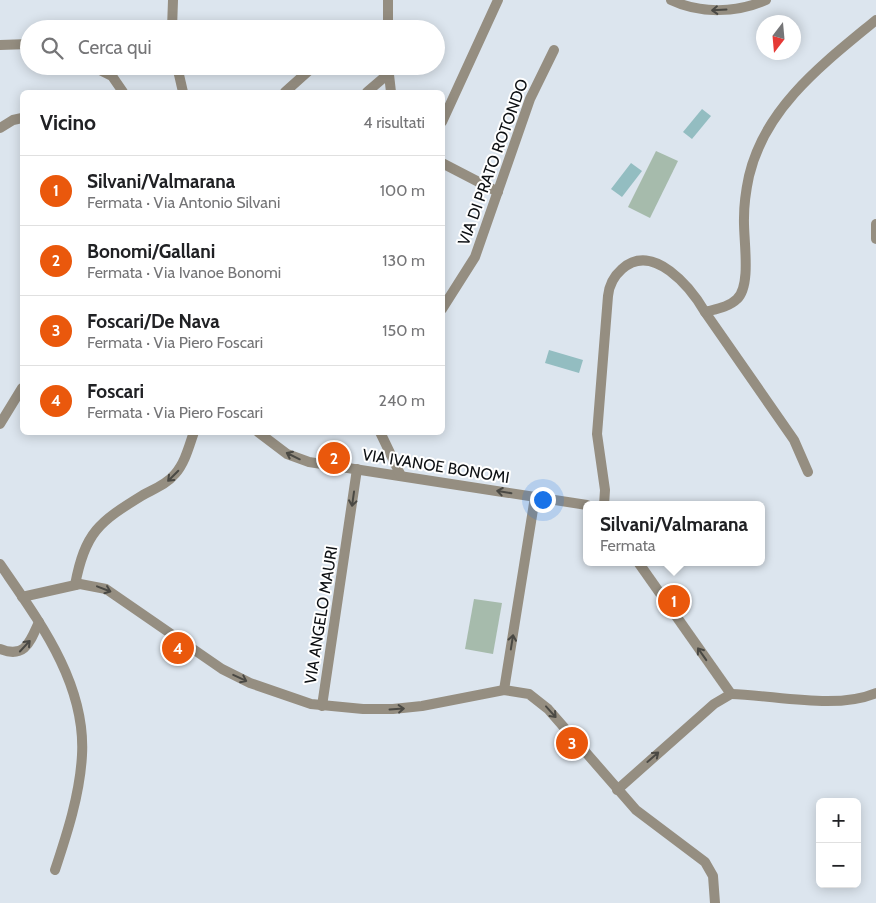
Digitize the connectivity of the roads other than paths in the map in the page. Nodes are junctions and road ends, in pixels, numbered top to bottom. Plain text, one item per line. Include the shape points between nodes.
1 (173, 0) edge
2 (388, 0) edge
3 (498, 0) edge
4 (670, 0) edge
5 (766, 0) edge
6 (172, 20) edge
7 (388, 20) edge
8 (876, 20) edge
9 (20, 44) edge
10 (0, 45) edge
11 (554, 50) dead end
12 (110, 75) edge
13 (178, 75) edge
14 (304, 75) edge
15 (383, 75) edge
16 (389, 75) edge
17 (122, 90) edge
18 (182, 90) edge
19 (286, 90) edge
20 (369, 90) edge
21 (391, 90) edge
22 (445, 115) edge
23 (20, 118) edge
24 (0, 128) edge
25 (445, 165) edge
26 (498, 192) junction
27 (876, 224) edge
28 (876, 239) edge
29 (445, 304) edge
30 (705, 312) junction
31 (20, 391) edge
32 (0, 424) edge
33 (193, 435) edge
34 (262, 435) edge
35 (381, 435) edge
36 (357, 469) junction
37 (808, 472) dead end
38 (401, 476) junction
39 (535, 497) junction
40 (604, 501) edge
41 (583, 504) edge
42 (0, 564) edge
43 (641, 566) edge
44 (75, 585) junction
45 (22, 597) junction
46 (39, 622) junction
47 (0, 649) edge
48 (504, 690) junction
49 (876, 693) edge
50 (731, 694) junction
51 (322, 706) junction
52 (617, 790) junction
53 (55, 870) dead end
54 (715, 903) edge

1 - 6 street
2 - 7 street
3 - 22 street
5 -> 4 street via 744,7 714,10 696,9
8 - 30 street via 805,82 766,132 746,190 744,287 733,302
9 - 10 street
11 - 26 street, VIA DI PRATO ROTONDO via 530,99
12 - 17 street
13 - 18 street
14 - 19 street
15 - 20 street
16 - 21 street
23 - 24 street
25 - 26 street
26 - 29 street, VIA DI PRATO ROTONDO via 476,257
27 - 28 street
30 - 37 street via 794,440
30 - 40 street via 686,286 657,264 630,264 612,280 596,434
31 - 32 street
33 -> 44 street via 175,475 94,530 84,549
36 -> 34 street, VIA IVANOE BONOMI via 300,460
35 - 38 street
36 - 38 street, VIA IVANOE BONOMI
36 -> 51 street, VIA ANGELO MAURI
39 -> 38 street, VIA IVANOE BONOMI
39 - 41 street, VIA IVANOE BONOMI
48 -> 39 street
42 - 45 street
50 -> 43 street
44 - 45 street
44 -> 51 street via 110,591 236,676
45 - 46 street
47 -> 46 street via 13,653 22,650
46 - 53 street via 71,686 82,745 79,780
51 -> 48 street via 403,709
48 -> 52 street via 529,694 544,704
49 - 50 street via 837,701
52 -> 50 street via 714,704
52 - 54 street via 648,822 704,862 713,876

